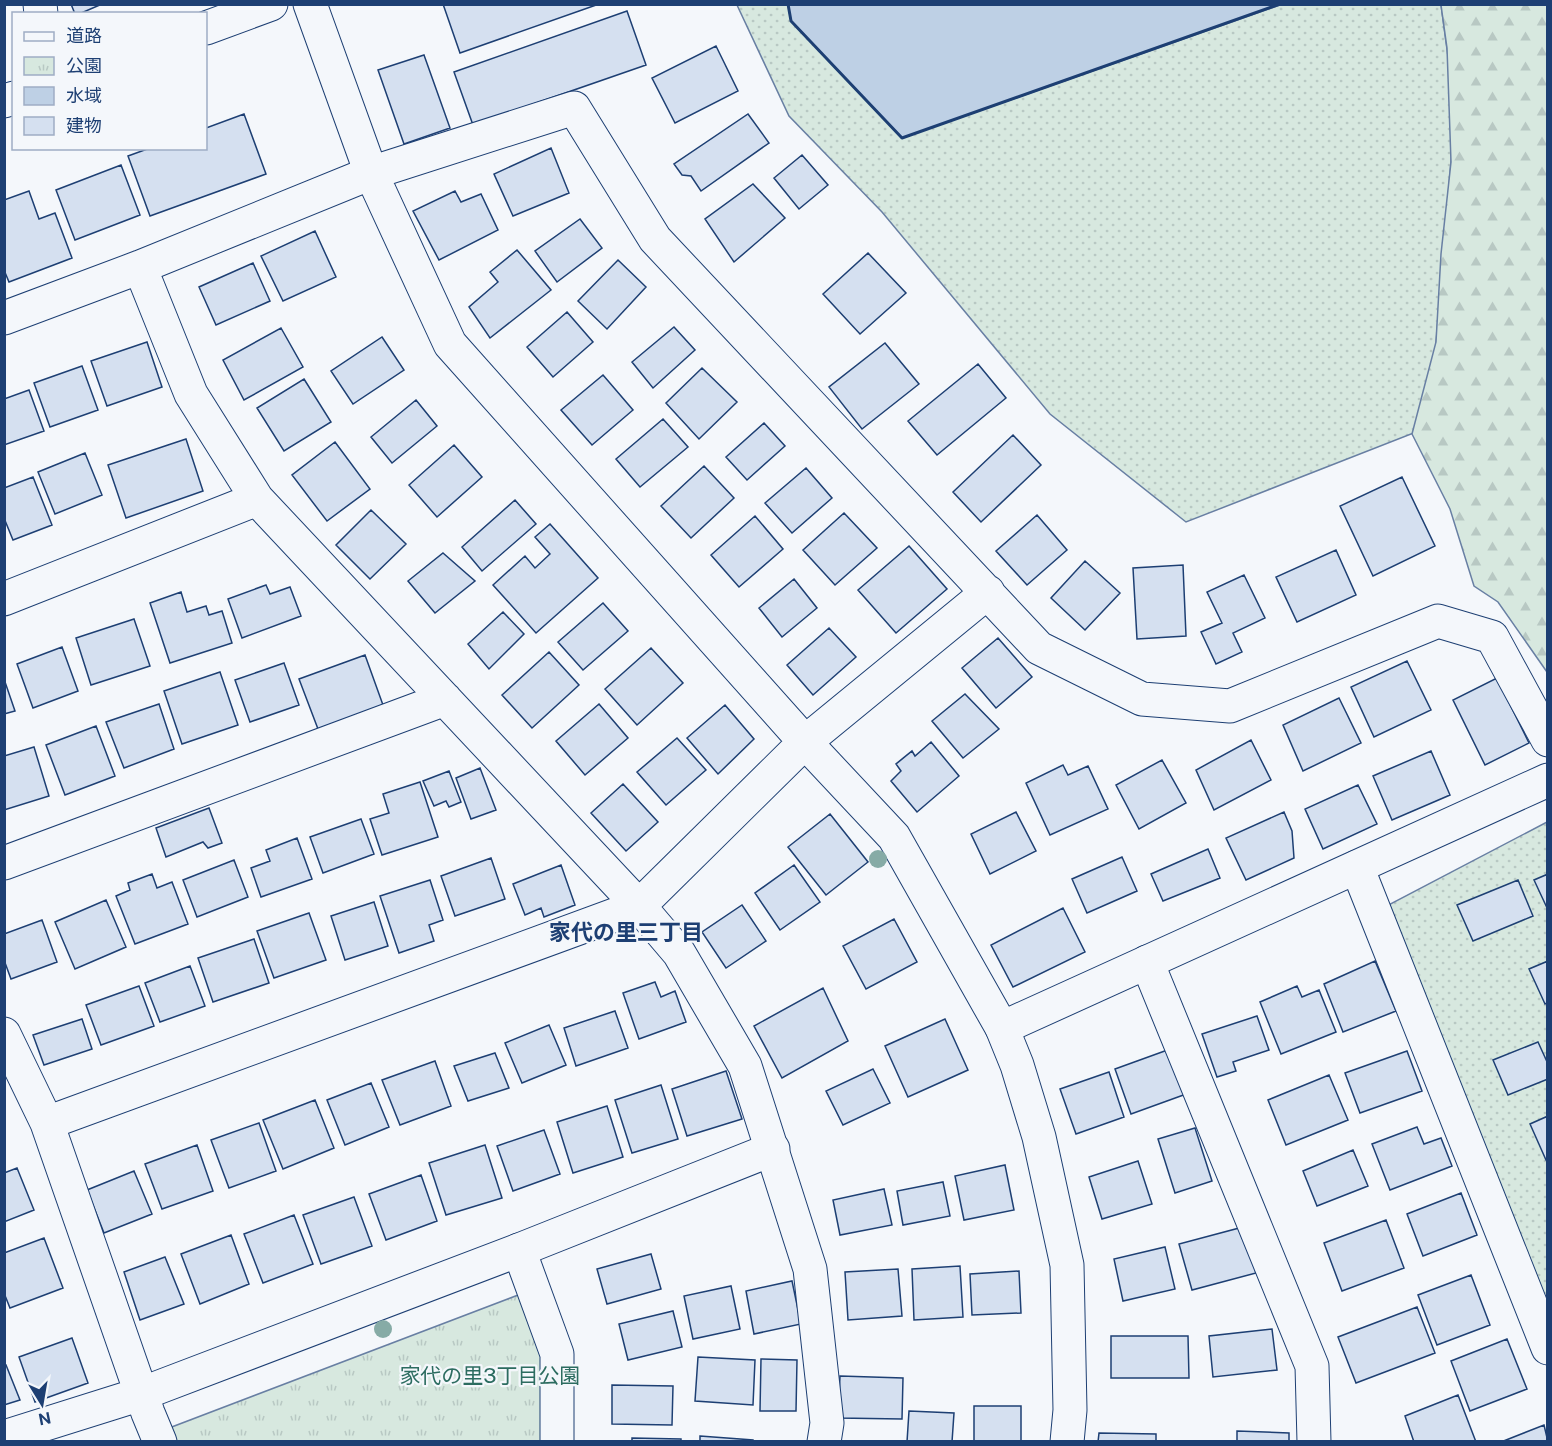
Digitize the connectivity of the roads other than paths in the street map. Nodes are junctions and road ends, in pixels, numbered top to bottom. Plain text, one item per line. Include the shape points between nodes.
1 (271, 4) edge
2 (310, 4) edge
3 (207, 28) edge
4 (371, 173) junction
5 (140, 267) junction
6 (4, 318) edge
7 (257, 498) junction
8 (988, 592) junction
9 (4, 599) edge
10 (445, 699) junction
11 (1548, 740) edge
12 (805, 742) junction
13 (1548, 780) edge
14 (4, 863) edge
15 (1357, 867) junction
16 (639, 906) junction
17 (1147, 962) junction
18 (1002, 1028) junction
19 (4, 1034) edge
20 (47, 1123) junction
21 (773, 1149) junction
22 (519, 1250) junction
23 (1548, 1348) edge
24 (141, 1394) junction
25 (4, 1437) edge
26 (160, 1442) edge
27 (557, 1442) edge
28 (824, 1442) edge
29 (1067, 1442) edge
30 (1314, 1442) edge

1 - 3 street
2 - 4 street
4 - 5 street
4 - 8 street via 574,108 655,239
4 - 12 street via 450,344
5 - 6 street
5 - 7 street via 191,394
7 - 9 street
7 - 10 street
8 - 11 street via 1039,648 1142,699 1230,706 1438,621 1492,637
8 - 12 street
10 - 14 street
10 - 16 street
12 - 16 street
12 - 18 street via 894,837
13 - 15 street
15 - 17 street
15 - 23 street
16 - 20 street
16 - 21 street via 679,953 745,1066
17 - 18 street
17 - 30 street via 1312,1366
18 - 29 street via 1039,1137 1067,1265
19 - 20 street
20 - 24 street
21 - 22 street
21 - 28 street via 810,1269 827,1423
22 - 24 street
22 - 27 street via 557,1354
24 - 25 street
24 - 26 street

